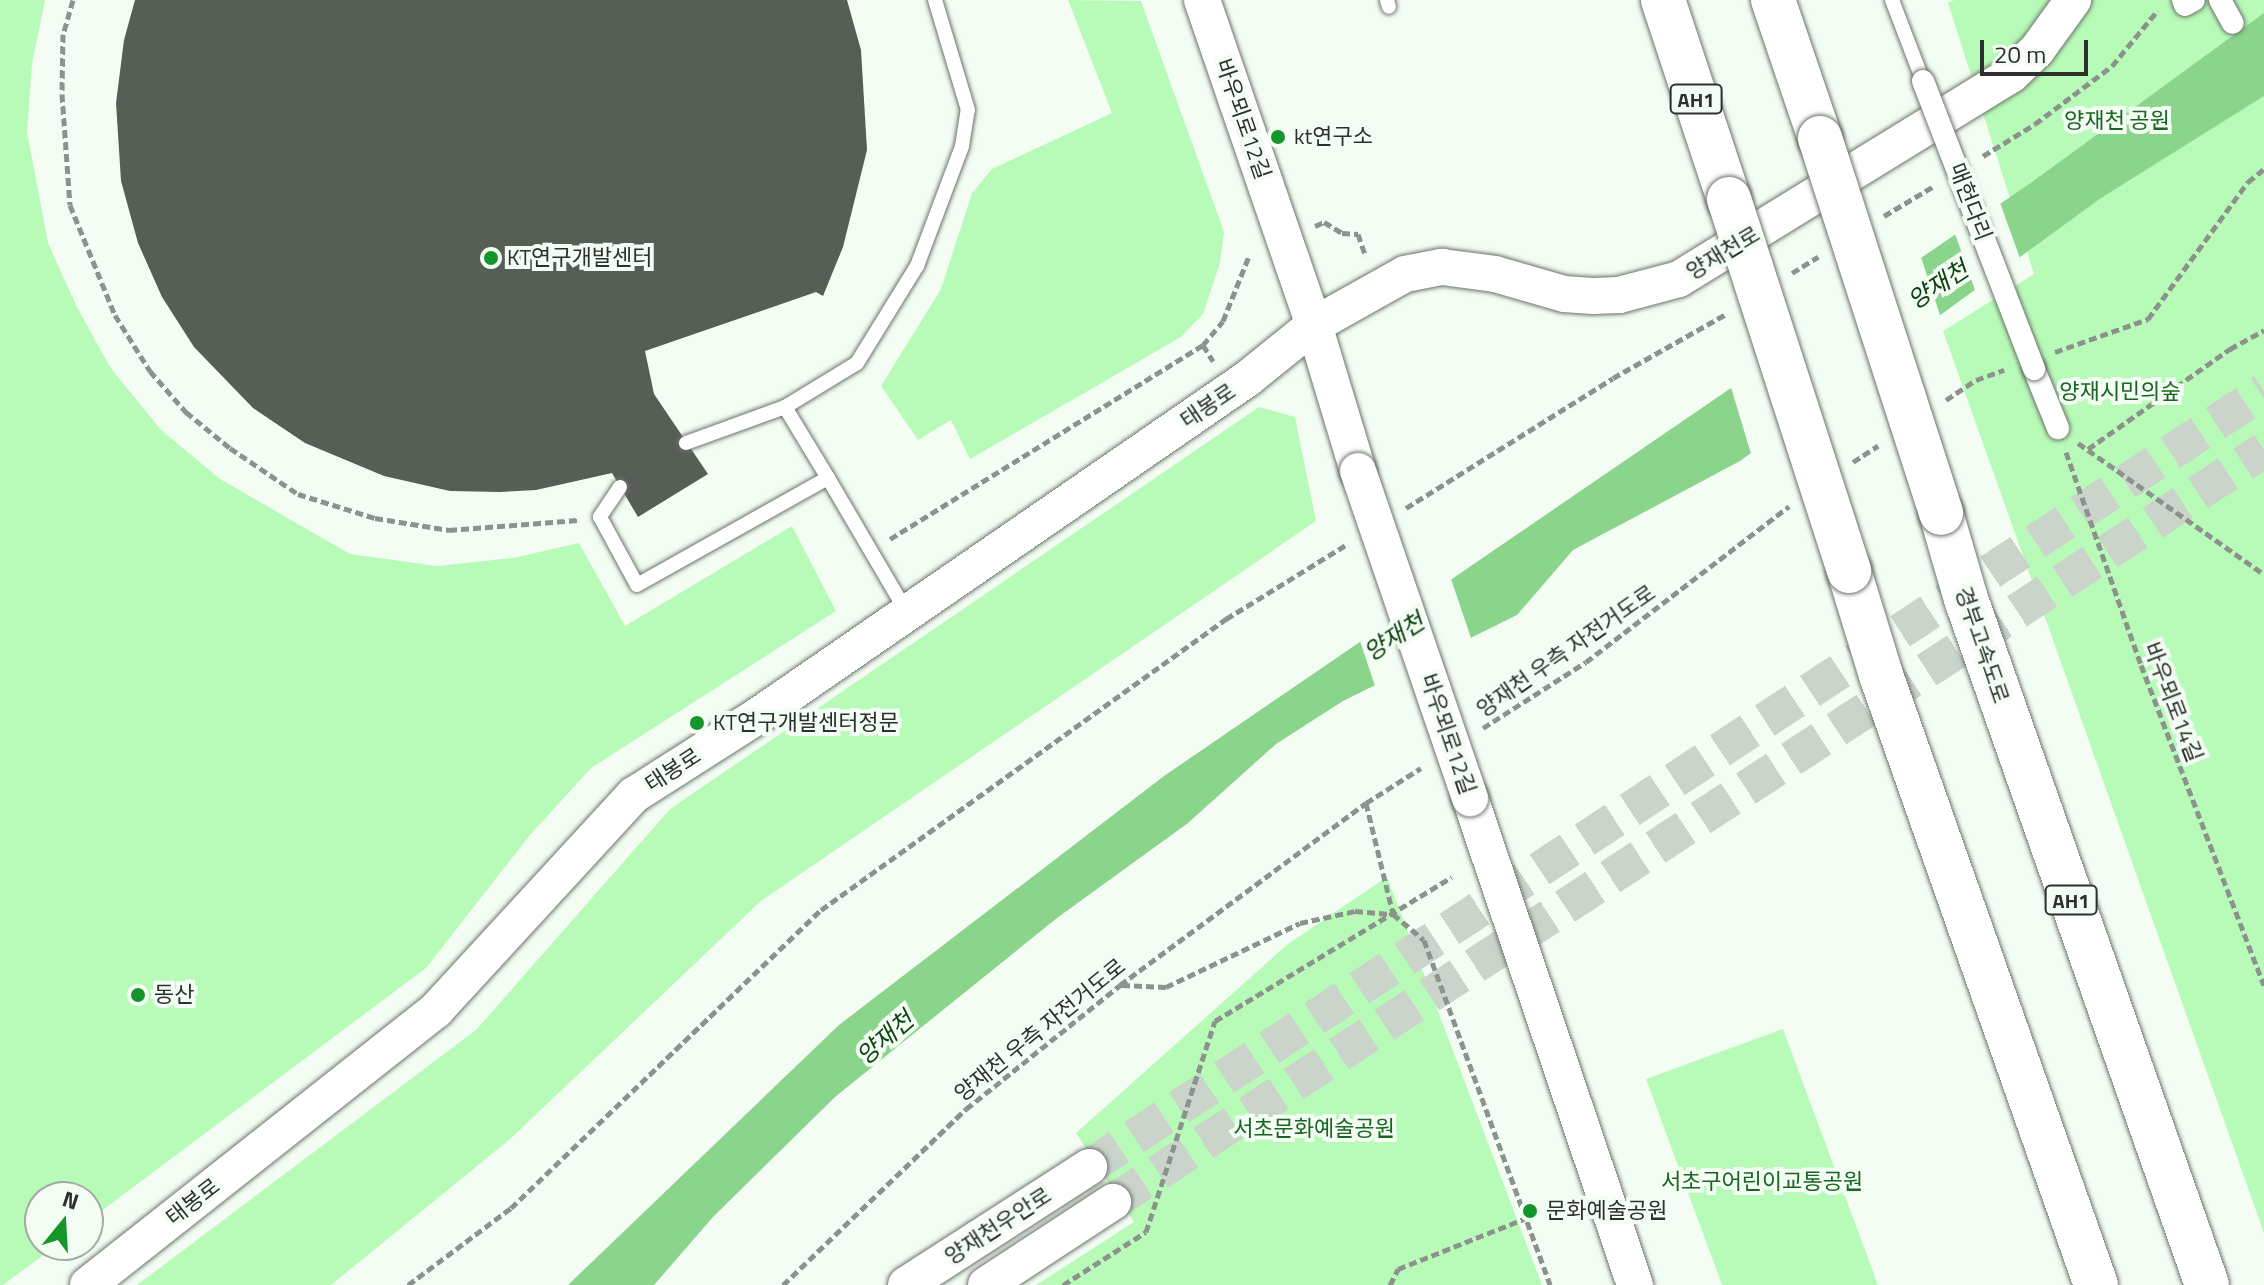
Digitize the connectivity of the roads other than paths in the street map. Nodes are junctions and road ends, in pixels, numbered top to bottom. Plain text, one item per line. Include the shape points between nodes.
1 (935, 0) edge
2 (1663, 0) edge
3 (1773, 0) edge
4 (1892, 0) edge
5 (2073, 0) edge
6 (2183, 0) edge
7 (2194, 0) edge
8 (2220, 0) edge
9 (1201, 8) edge
10 (2233, 23) dead end
11 (1923, 81) joint
12 (1314, 325) junction
13 (785, 407) junction
14 (2058, 428) road end
15 (686, 443) dead end
16 (828, 478) junction
17 (620, 487) dead end
18 (907, 612) junction
19 (1089, 1167) tunnel mouth
20 (1113, 1202) tunnel mouth
21 (88, 1285) edge
22 (906, 1285) edge
23 (986, 1285) edge
24 (1635, 1285) edge
25 (2096, 1285) edge
26 (2207, 1285) edge

1 - 13 lane via 968,110 962,146 917,266 857,363
2 - 25 highway, AH1, bridge via 1881,675
3 - 26 highway, 경부고속도로 / AH1, bridge via 1966,599
4 - 11 lane
5 - 12 street, 양재천로 via 2037,50 2011,75 1679,279 1619,295 1593,296 1442,267 1405,274
6 - 7 street via 2185,5
8 - 10 street
9 - 12 street, 바우뫼로12길
11 - 14 street, 매헌다리, bridge
12 - 18 street, 태봉로 via 1247,379
12 - 24 street, 바우뫼로12길, bridge via 1358,471
13 - 15 lane
13 - 16 lane
16 - 17 lane via 637,585 600,517
16 - 18 lane
18 - 21 street, 태봉로 via 634,795 436,1010
19 - 22 street, 양재천우안로
20 - 23 street, 양재천우안로

